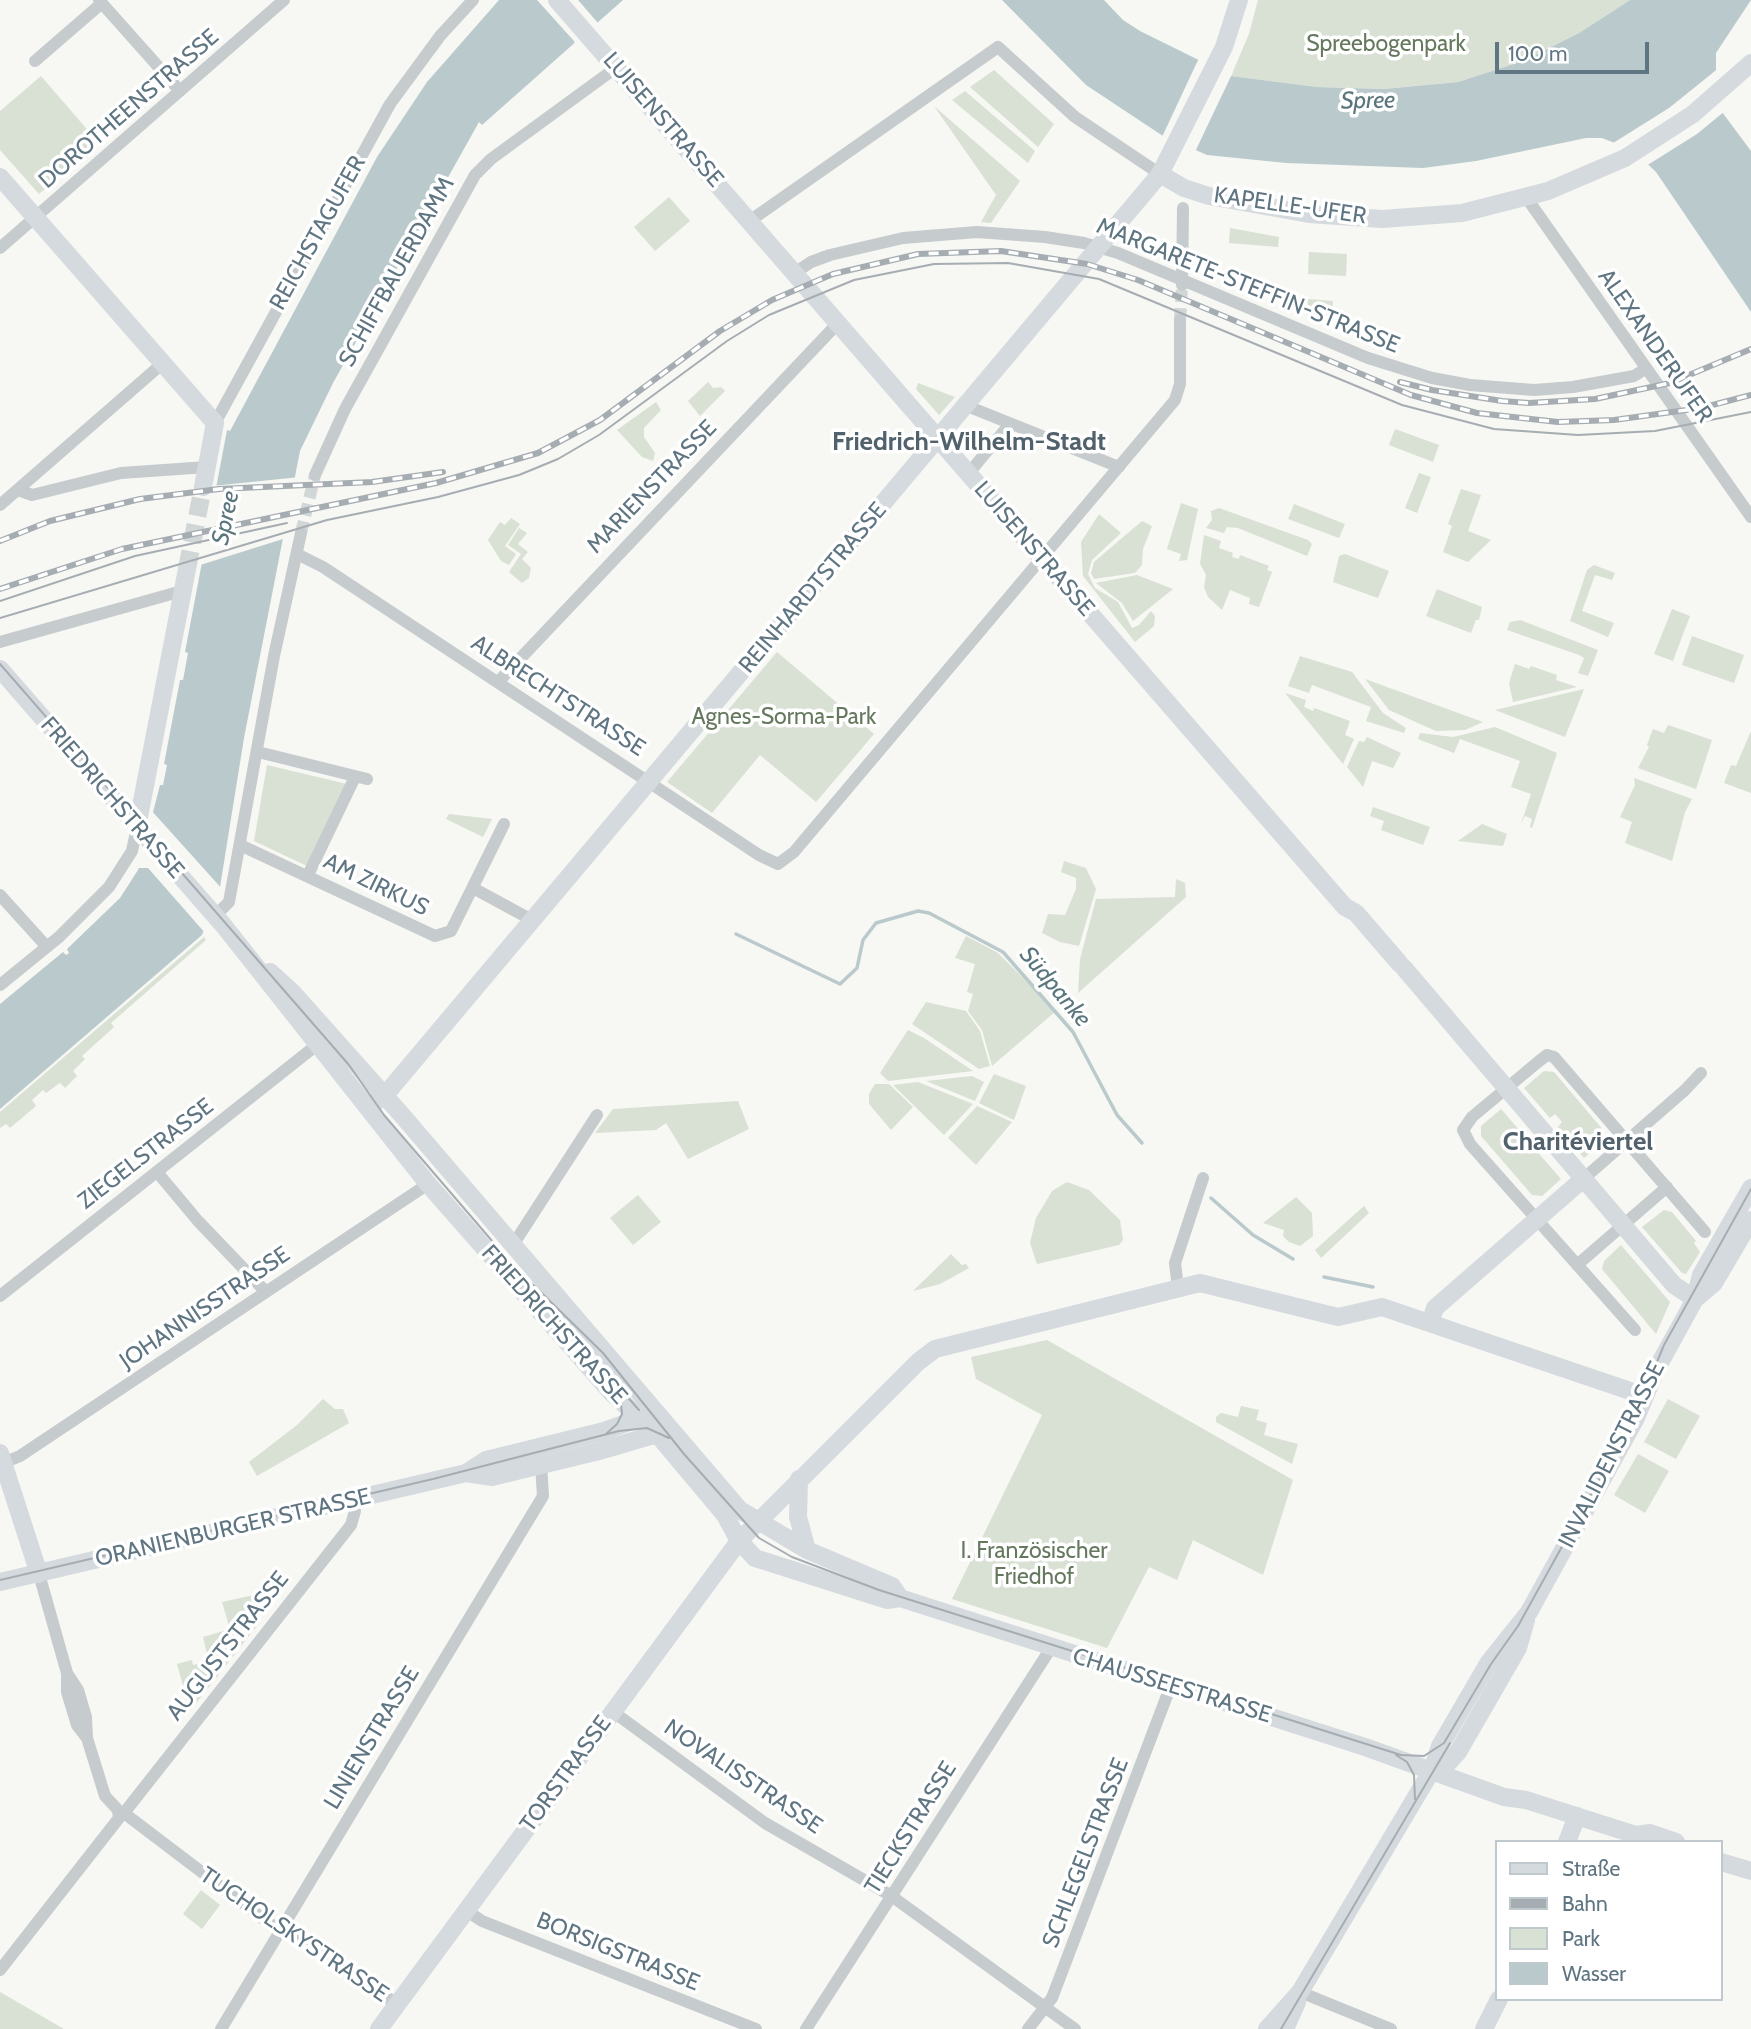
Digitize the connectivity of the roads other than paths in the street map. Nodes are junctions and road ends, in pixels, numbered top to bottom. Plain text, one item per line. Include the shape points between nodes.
1 (284, 0) edge
2 (473, 0) edge
3 (557, 0) edge
4 (1239, 0) edge
5 (101, 1) edge
6 (35, 61) dead end
7 (1751, 62) edge
8 (617, 67) junction
9 (180, 91) junction
10 (1160, 174) junction
11 (0, 177) edge
12 (1526, 197) junction
13 (1183, 208) dead end
14 (36, 218) junction
15 (751, 220) junction
16 (1100, 246) junction
17 (0, 248) edge
18 (796, 272) junction
19 (1183, 283) junction
20 (1180, 320) tunnel mouth
21 (839, 323) junction
22 (163, 363) junction
23 (1645, 369) junction
24 (967, 406) junction
25 (215, 423) junction
26 (1009, 425) junction
27 (939, 439) junction
28 (206, 467) junction
29 (1119, 467) junction
30 (968, 474) junction
31 (316, 475) tunnel mouth
32 (203, 487) tunnel mouth
33 (18, 489) junction
34 (0, 505) edge
35 (1751, 517) edge
36 (301, 533) tunnel mouth
37 (297, 554) junction
38 (1042, 558) junction
39 (187, 569) tunnel mouth
40 (182, 591) junction
41 (0, 642) edge
42 (0, 669) edge
43 (498, 682) junction
44 (259, 741) junction
45 (649, 782) junction
46 (504, 824) dead end
47 (140, 830) junction
48 (240, 845) junction
49 (312, 877) junction
50 (473, 888) junction
51 (0, 895) edge
52 (218, 919) junction
53 (532, 920) junction
54 (47, 947) junction
55 (0, 985) edge
56 (318, 1044) junction
57 (1701, 1073) dead end
58 (1505, 1090) junction
59 (383, 1096) junction
60 (369, 1108) junction
61 (597, 1115) dead end
62 (1627, 1141) junction
63 (156, 1172) junction
64 (1203, 1178) dead end
65 (1582, 1180) junction
66 (428, 1184) junction
67 (1667, 1187) junction
68 (1751, 1188) edge
69 (1537, 1220) junction
70 (1745, 1224) edge
71 (1622, 1226) junction
72 (1705, 1231) dead end
73 (513, 1245) junction
74 (1577, 1265) junction
75 (1178, 1288) junction
76 (266, 1292) junction
77 (0, 1296) edge
78 (1695, 1299) junction
79 (1430, 1323) junction
80 (1635, 1330) dead end
81 (1645, 1396) junction
82 (638, 1417) junction
83 (661, 1424) junction
84 (2, 1458) edge
85 (541, 1465) junction
86 (466, 1473) junction
87 (799, 1479) junction
88 (352, 1500) junction
89 (757, 1522) junction
90 (739, 1541) junction
91 (807, 1550) junction
92 (38, 1574) junction
93 (0, 1582) edge
94 (900, 1598) junction
95 (1051, 1648) junction
96 (1171, 1685) junction
97 (611, 1711) junction
98 (1438, 1772) junction
99 (122, 1814) junction
100 (1577, 1816) junction
101 (1568, 1840) edge
102 (1670, 1840) edge
103 (1723, 1863) edge
104 (1751, 1871) edge
105 (890, 1895) junction
106 (467, 1911) junction
107 (281, 1929) junction
108 (0, 1970) edge
109 (1300, 1992) junction
110 (1498, 2001) edge
111 (397, 2004) junction
112 (1045, 2007) junction
113 (221, 2029) edge
114 (379, 2029) edge
115 (756, 2029) edge
116 (806, 2029) edge
117 (1028, 2029) edge
118 (1075, 2029) edge
119 (1267, 2029) edge
120 (1285, 2029) edge
121 (1391, 2029) edge
122 (1484, 2029) edge

1 - 9 street, DOROTHEENSTRASSE
2 - 25 street, REICHSTAGUFER via 390,104
3 - 8 main road, LUISENSTRASSE
4 - 10 main road, REINHARDTSTRASSE via 1222,53
5 - 6 street
5 - 9 street
7 - 12 main road, KAPELLE-UFER via 1676,127 1625,158
8 - 15 main road, LUISENSTRASSE
8 - 31 street, SCHIFFBAUERDAMM via 475,175 345,409
9 - 14 street, DOROTHEENSTRASSE
10 - 12 main road, KAPELLE-UFER via 1209,196 1347,217 1422,218
10 - 15 street via 1075,117 998,47
10 - 16 main road, REINHARDTSTRASSE
11 - 14 main road
12 - 23 street, ALEXANDERUFER
13 - 19 street
14 - 17 street, DOROTHEENSTRASSE
14 - 22 main road
15 - 18 main road, LUISENSTRASSE
16 - 18 street, MARGARETE-STEFFIN-STRASSE via 1011,234 942,234 860,246 811,262
16 - 19 street, MARGARETE-STEFFIN-STRASSE
16 - 24 main road, REINHARDTSTRASSE
18 - 21 main road, LUISENSTRASSE
19 - 23 street, MARGARETE-STEFFIN-STRASSE via 1368,358 1432,378 1534,390 1634,376
20 - 29 street via 1178,393
21 - 27 main road, LUISENSTRASSE
21 - 43 street, MARIENSTRASSE
22 - 25 main road
22 - 33 street
23 - 35 street, ALEXANDERUFER
24 - 26 street
24 - 27 main road, REINHARDTSTRASSE
25 - 28 main road, REICHSTAGUFER
26 - 29 street
26 - 30 street
27 - 30 main road, LUISENSTRASSE
27 - 45 main road, REINHARDTSTRASSE
28 - 32 main road, REICHSTAGUFER
28 - 33 street via 121,473 32,495
29 - 38 street
30 - 38 main road, LUISENSTRASSE
33 - 34 street
36 - 37 street
37 - 43 street, ALBRECHTSTRASSE
37 - 44 street
38 - 45 street, ALBRECHTSTRASSE via 785,861 773,863
38 - 58 main road, LUISENSTRASSE via 1345,907 1356,913
39 - 40 main road
40 - 41 street
40 - 47 main road
42 - 47 main road, FRIEDRICHSTRASSE
43 - 45 street, ALBRECHTSTRASSE
44 - 48 street
44 - 49 street via 361,778
45 - 53 main road, REINHARDTSTRASSE
46 - 50 street, AM ZIRKUS
47 - 52 main road, FRIEDRICHSTRASSE
47 - 54 street via 112,883
48 - 49 street, AM ZIRKUS
48 - 52 street via 229,902
49 - 50 street, AM ZIRKUS via 435,936 451,931
50 - 53 street
51 - 54 street
52 - 56 main road, FRIEDRICHSTRASSE
52 - 59 main road, FRIEDRICHSTRASSE via 293,993
53 - 59 main road, REINHARDTSTRASSE
54 - 55 street
56 - 60 main road, FRIEDRICHSTRASSE
56 - 63 street, ZIEGELSTRASSE
57 - 62 street
58 - 62 street via 1546,1055 1554,1057
58 - 65 main road, LUISENSTRASSE
58 - 69 street via 1463,1130
59 - 60 main road
59 - 73 main road, FRIEDRICHSTRASSE
60 - 66 main road, FRIEDRICHSTRASSE
61 - 73 street
62 - 65 street
62 - 67 street
63 - 76 street
63 - 77 street, ZIEGELSTRASSE
64 - 75 street via 1175,1263
65 - 69 main road
65 - 71 main road, LUISENSTRASSE
66 - 76 street, JOHANNISSTRASSE
66 - 82 main road, FRIEDRICHSTRASSE
67 - 71 street
67 - 72 street
68 - 70 main road, INVALIDENSTRASSE
69 - 74 street
69 - 79 main road via 1435,1308
70 - 78 main road, INVALIDENSTRASSE via 1714,1283
71 - 74 street
71 - 78 main road, LUISENSTRASSE via 1674,1285
73 - 83 main road, FRIEDRICHSTRASSE
74 - 80 street
75 - 79 main road, TORSTRASSE via 1200,1283 1338,1317 1382,1307
75 - 87 main road, TORSTRASSE via 935,1349
76 - 84 street, JOHANNISSTRASSE via 20,1457
78 - 81 main road, INVALIDENSTRASSE
79 - 81 main road, TORSTRASSE
81 - 98 main road, INVALIDENSTRASSE via 1529,1612 1518,1648 1458,1752
82 - 83 main road, FRIEDRICHSTRASSE
82 - 86 main road, ORANIENBURGER STRASSE via 604,1431 486,1460
83 - 85 main road, ORANIENBURGER STRASSE
83 - 89 main road, FRIEDRICHSTRASSE via 740,1510
83 - 90 main road, FRIEDRICHSTRASSE
84 - 92 main road, TUCHOLSKYSTRASSE
85 - 86 main road, ORANIENBURGER STRASSE via 492,1477
85 - 107 street, LINIENSTRASSE via 544,1496
86 - 88 main road, ORANIENBURGER STRASSE
87 - 89 main road, TORSTRASSE
87 - 91 main road via 799,1517
88 - 92 main road, ORANIENBURGER STRASSE
88 - 99 street, AUGUSTSTRASSE via 351,1525
89 - 90 main road, TORSTRASSE
89 - 91 main road, CHAUSSEESTRASSE
90 - 94 main road, CHAUSSEESTRASSE via 755,1558 887,1600
90 - 97 main road, TORSTRASSE
91 - 94 main road, CHAUSSEESTRASSE via 892,1586
92 - 93 main road, ORANIENBURGER STRASSE
92 - 99 street, TUCHOLSKYSTRASSE via 67,1673 78,1690 89,1726 87,1738 105,1796
94 - 95 main road, CHAUSSEESTRASSE
95 - 96 main road, CHAUSSEESTRASSE
95 - 105 street, TIECKSTRASSE
96 - 98 main road, CHAUSSEESTRASSE
96 - 112 street, SCHLEGELSTRASSE via 1104,1866
97 - 105 street, NOVALISSTRASSE via 765,1823
97 - 106 main road, TORSTRASSE
98 - 100 main road, CHAUSSEESTRASSE via 1504,1797
98 - 109 main road, INVALIDENSTRASSE
99 - 107 street, TUCHOLSKYSTRASSE
99 - 108 street, AUGUSTSTRASSE
100 - 101 main road
100 - 102 main road, CHAUSSEESTRASSE via 1636,1835 1650,1833
103 - 104 main road
105 - 112 street, NOVALISSTRASSE
105 - 116 street, TIECKSTRASSE
106 - 111 main road, TORSTRASSE
106 - 115 street, BORSIGSTRASSE via 482,1921
107 - 111 street, TUCHOLSKYSTRASSE
107 - 113 street, LINIENSTRASSE
109 - 119 main road, INVALIDENSTRASSE
109 - 120 main road, INVALIDENSTRASSE
109 - 121 street
110 - 122 main road
111 - 114 main road, TORSTRASSE
112 - 117 street, SCHLEGELSTRASSE
112 - 118 street, NOVALISSTRASSE

